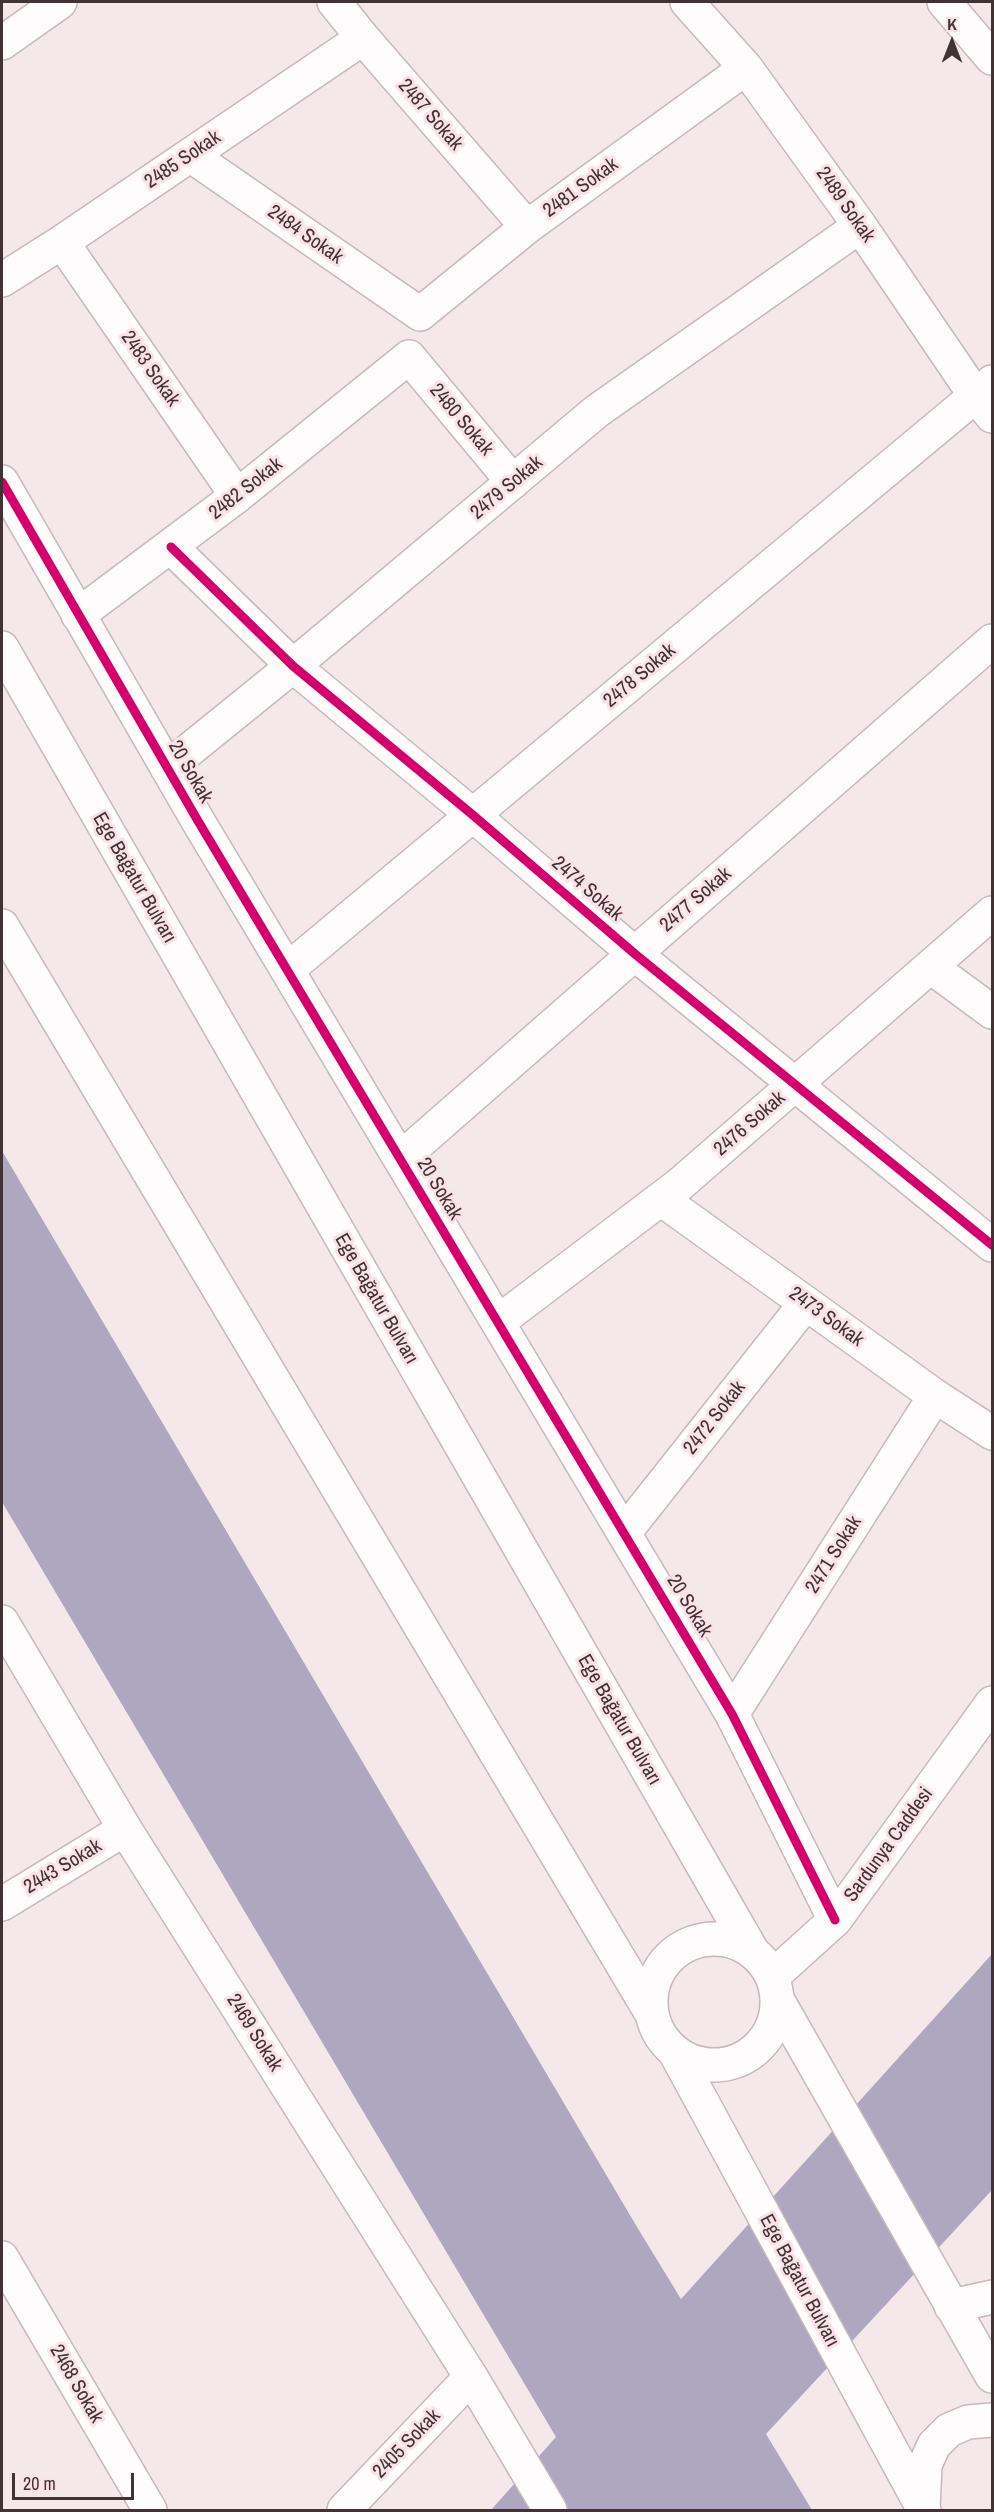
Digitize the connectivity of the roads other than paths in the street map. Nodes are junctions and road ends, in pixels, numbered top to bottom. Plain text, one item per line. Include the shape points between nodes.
1 (60, 2) edge
2 (334, 2) edge
3 (687, 2) edge
4 (944, 2) edge
5 (363, 38) junction
6 (2, 43) edge
7 (993, 58) edge
8 (746, 68) junction
9 (190, 155) junction
10 (860, 226) junction
11 (527, 227) junction
12 (62, 242) junction
13 (2, 280) edge
14 (420, 314) joint
15 (410, 357) joint
16 (987, 398) edge
17 (2, 482) edge
18 (513, 482) junction
19 (237, 496) junction
20 (171, 547) junction
21 (78, 615) junction
22 (993, 641) edge
23 (2, 648) edge
24 (293, 666) junction
25 (167, 768) junction
26 (474, 816) junction
27 (993, 913) edge
28 (2, 926) edge
29 (635, 954) junction
30 (931, 967) junction
31 (287, 970) junction
32 (993, 1012) edge
33 (795, 1084) junction
34 (400, 1159) junction
35 (661, 1199) junction
36 (993, 1245) edge
37 (806, 1303) junction
38 (498, 1323) junction
39 (935, 1396) junction
40 (993, 1433) edge
41 (624, 1533) junction
42 (2, 1622) edge
43 (993, 1703) edge
44 (732, 1714) junction
45 (125, 1829) junction
46 (2, 1905) edge
47 (835, 1920) junction
48 (751, 1949) junction
49 (776, 1989) junction
50 (652, 2014) junction
51 (675, 2052) junction
52 (2, 2258) edge
53 (993, 2296) edge
54 (951, 2306) junction
55 (993, 2376) edge
56 (471, 2377) junction
57 (993, 2420) edge
58 (922, 2510) edge
59 (150, 2511) edge
60 (344, 2511) edge
61 (550, 2511) edge

1 - 6 street
2 - 5 street, 2487 Sokak
3 - 8 street, 2489 Sokak
4 - 7 street
5 - 9 street, 2485 Sokak
5 - 11 street, 2487 Sokak
8 - 10 street, 2489 Sokak
8 - 11 street, 2481 Sokak
9 - 12 street, 2485 Sokak
9 - 14 street, 2484 Sokak
10 - 16 street, 2489 Sokak
10 - 18 street, 2479 Sokak via 597,411
11 - 14 street, 2481 Sokak
12 - 13 street, 2485 Sokak
12 - 19 street, 2483 Sokak
15 - 18 street, 2480 Sokak
15 - 19 street, 2482 Sokak
16 - 26 street, 2478 Sokak
17 - 21 street, 20 Sokak
18 - 24 street, 2479 Sokak
19 - 20 street, 2482 Sokak
20 - 21 street, 2482 Sokak
20 - 24 street, 2474 Sokak
21 - 25 street, 20 Sokak
22 - 29 street, 2477 Sokak
23 - 48 street, Ege Bağatur Bulvarı
24 - 25 street, 2479 Sokak
24 - 26 street, 2474 Sokak
25 - 31 street, 20 Sokak
26 - 29 street, 2474 Sokak
26 - 31 street, 2478 Sokak
27 - 30 street, 2476 Sokak
28 - 50 street
29 - 33 street, 2474 Sokak
29 - 34 street, 2477 Sokak
30 - 32 street
30 - 33 street, 2476 Sokak
31 - 34 street, 20 Sokak
33 - 35 street, 2476 Sokak
33 - 36 street, 2474 Sokak
34 - 38 street, 20 Sokak
35 - 37 street, 2473 Sokak
35 - 38 street, 2476 Sokak
37 - 39 street, 2473 Sokak
37 - 41 street, 2472 Sokak
38 - 41 street, 20 Sokak
39 - 40 street, 2473 Sokak
39 - 44 street, 2471 Sokak
41 - 44 street, 20 Sokak
42 - 45 street, 2469 Sokak
43 - 47 street, Sardunya Caddesi
44 - 47 street, 20 Sokak
45 - 46 street, 2443 Sokak
45 - 56 street, 2469 Sokak
47 - 49 street, Sardunya Caddesi
48 - 49 street via 764,1961
48 - 50 street via 731,1941 710,1939 689,1944 671,1955 658,1972 651,1993
49 - 51 street via 775,2021 766,2039 751,2054 733,2063 712,2065
49 - 54 street
50 - 51 street via 660,2035
51 - 58 street, Ege Bağatur Bulvarı
52 - 59 street, 2468 Sokak
53 - 54 street
54 - 55 street
56 - 60 street, 2405 Sokak
56 - 61 street, 2469 Sokak
57 - 58 street via 968,2422 949,2430 934,2445 925,2465

